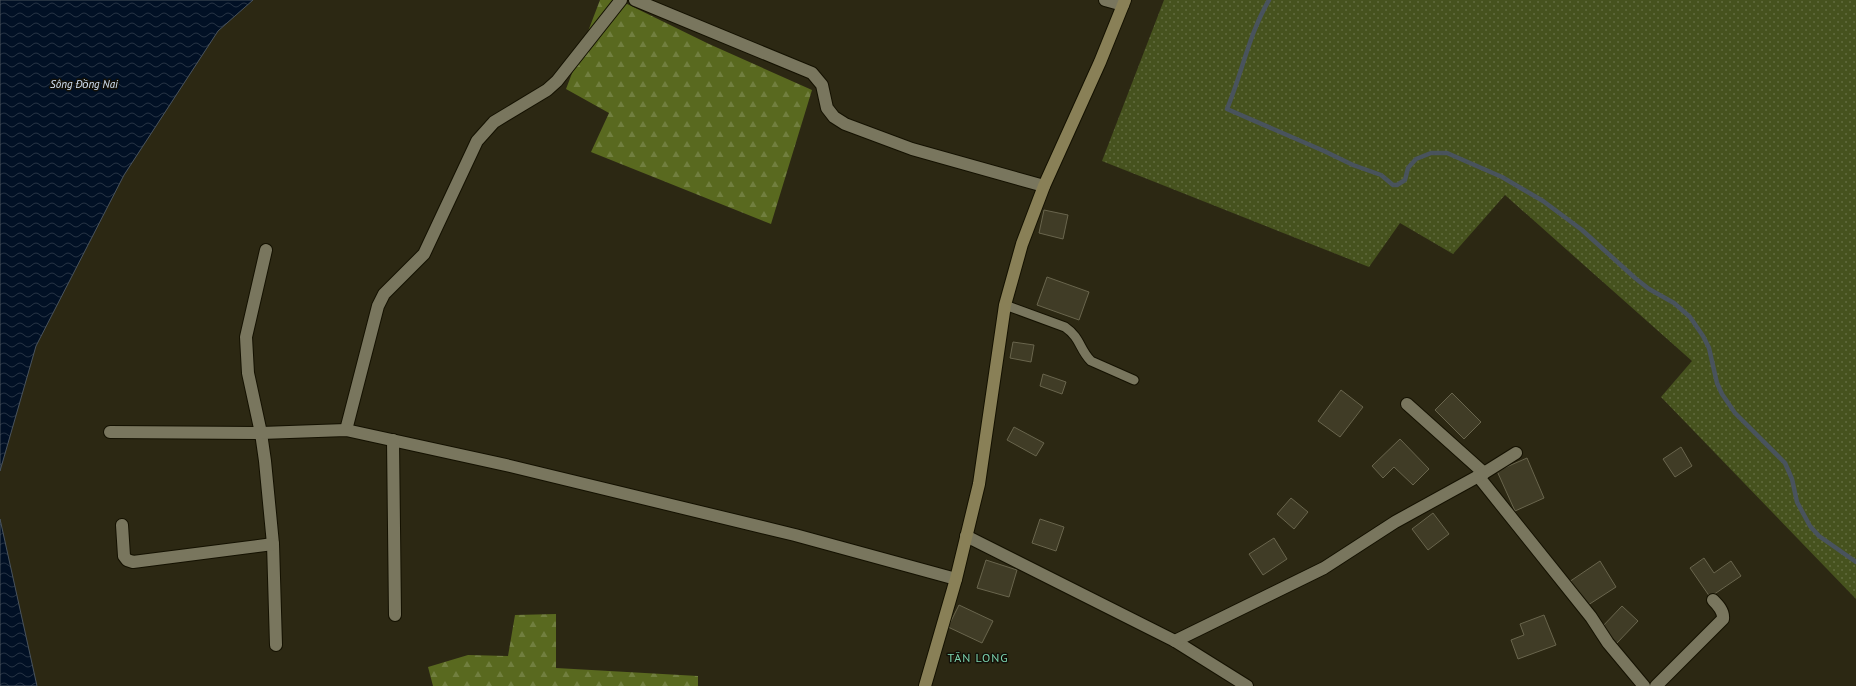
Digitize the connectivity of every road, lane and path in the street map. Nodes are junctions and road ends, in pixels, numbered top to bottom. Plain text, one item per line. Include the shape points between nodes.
1 (620, 0) edge
2 (635, 0) edge
3 (1105, 0) edge
4 (1124, 2) edge
5 (1044, 186) junction
6 (266, 250) dead end
7 (1005, 305) junction
8 (1134, 380) dead end
9 (1407, 404) dead end
10 (346, 430) junction
11 (110, 432) dead end
12 (261, 433) junction
13 (393, 440) junction
14 (1516, 453) dead end
15 (1481, 474) junction
16 (122, 525) dead end
17 (966, 536) junction
18 (273, 544) junction
19 (956, 579) junction
20 (1713, 600) dead end
21 (395, 615) dead end
22 (1175, 640) junction
23 (276, 645) dead end
24 (925, 686) edge
25 (1247, 686) edge
26 (1644, 686) edge
27 (1656, 686) edge

1 - 10 street via 557,81 547,90 494,122 477,141 424,254 384,294 378,306
2 - 5 street via 812,73 822,85 827,108 834,117 845,124 912,149
3 - 4 street
4 - 5 street
5 - 7 street via 1022,244
6 - 12 street via 246,337 248,373
7 - 8 lane via 1065,327 1079,341 1090,360
7 - 17 street via 979,484
9 - 15 street
10 - 12 street
10 - 13 street
11 - 12 street
12 - 18 street
13 - 19 street via 796,535
13 - 21 street
14 - 15 street
15 - 22 street via 1395,522 1324,568
15 - 26 street via 1591,617 1608,643
16 - 18 street via 124,556 133,562
17 - 19 street
17 - 22 street
18 - 23 street
19 - 24 street
20 - 27 street via 1724,615 1723,619
22 - 25 street

